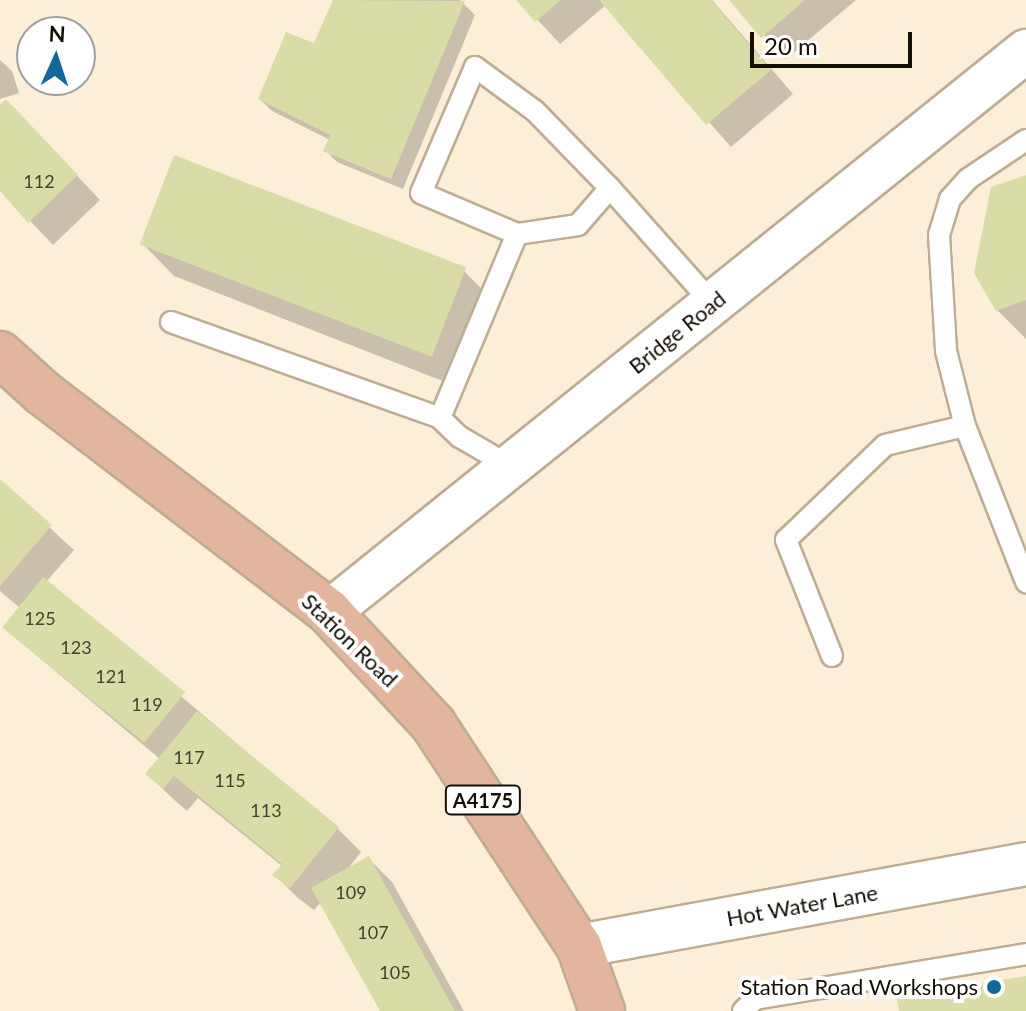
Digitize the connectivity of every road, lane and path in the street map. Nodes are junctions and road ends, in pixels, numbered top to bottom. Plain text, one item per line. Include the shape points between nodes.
1 (1026, 51) edge
2 (1026, 140) edge
3 (610, 188) junction
4 (517, 234) junction
5 (712, 303) junction
6 (171, 322) dead end
7 (0, 354) edge
8 (440, 418) junction
9 (965, 426) junction
10 (510, 466) junction
11 (1026, 582) edge
12 (329, 612) junction
13 (832, 656) dead end
14 (1026, 864) edge
15 (579, 946) junction
16 (1026, 954) edge
17 (602, 1011) edge
18 (743, 1011) edge

1 - 5 street, Bridge Road
2 - 9 lane via 968,179 950,199 939,235 946,351
3 - 4 lane via 578,225
3 - 4 lane via 535,111 475,67 421,193
3 - 5 lane
4 - 8 lane
5 - 10 street, Bridge Road
6 - 8 lane
7 - 12 main road, Station Road / A4175 via 43,393
8 - 10 lane via 460,437
9 - 11 lane
9 - 13 lane via 885,445 786,540
10 - 12 street, Bridge Road
12 - 15 main road, Station Road / A4175 via 433,724
14 - 15 street, Hot Water Lane
15 - 17 main road, Station Road / A4175
16 - 18 lane via 755,999

